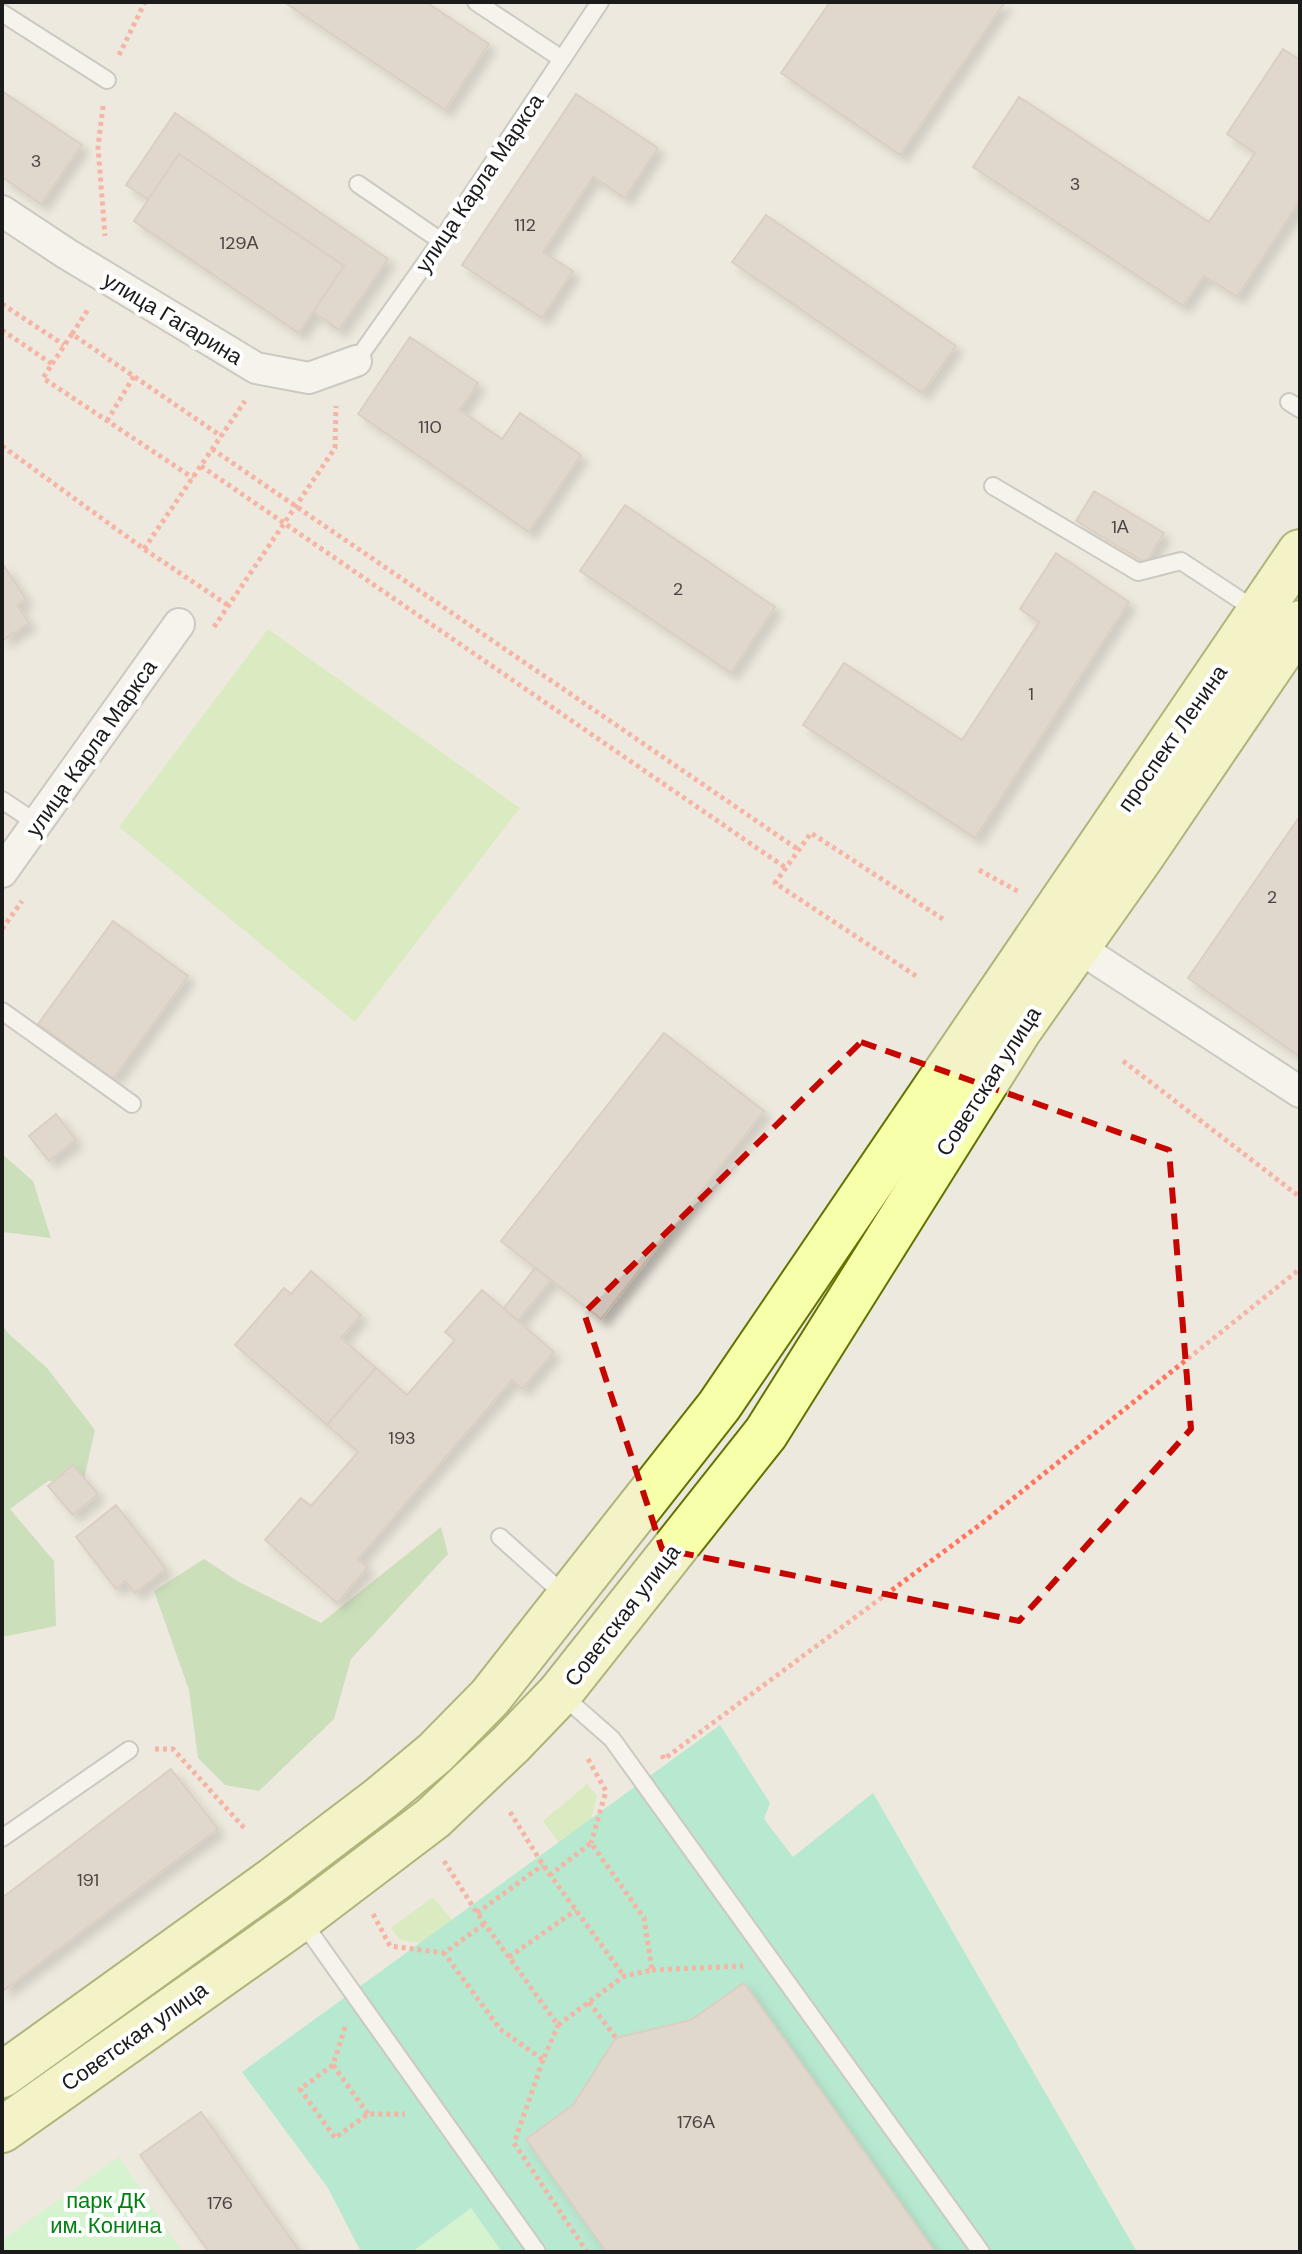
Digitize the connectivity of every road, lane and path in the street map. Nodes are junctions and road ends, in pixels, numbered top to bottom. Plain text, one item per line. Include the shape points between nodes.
1 (145, 2) edge
2 (476, 2) edge
3 (600, 2) edge
4 (2, 13) edge
5 (562, 59) junction
6 (107, 80) junction
7 (358, 184) dead end
8 (2, 211) edge
9 (441, 241) junction
10 (108, 279) junction
11 (2, 304) edge
12 (2, 330) edge
13 (64, 345) junction
14 (356, 361) joint
15 (52, 364) junction
16 (266, 371) junction
17 (134, 376) junction
18 (107, 421) junction
19 (221, 436) junction
20 (2, 446) edge
21 (212, 449) junction
22 (201, 466) junction
23 (193, 478) junction
24 (993, 486) dead end
25 (144, 549) junction
26 (1300, 552) edge
27 (229, 606) dead end
28 (1279, 618) edge
29 (179, 624) dead end
30 (2, 800) edge
31 (38, 824) junction
32 (799, 850) junction
33 (786, 868) junction
34 (979, 870) dead end
35 (2, 872) edge
36 (946, 921) dead end
37 (1048, 922) junction
38 (916, 976) dead end
39 (2, 1011) edge
40 (1123, 1061) dead end
41 (1300, 1092) edge
42 (132, 1104) dead end
43 (1300, 1197) edge
44 (1300, 1269) edge
45 (500, 1537) dead end
46 (569, 1599) junction
47 (560, 1693) junction
48 (655, 1746) dead end
49 (129, 1750) joint
50 (587, 1757) dead end
51 (510, 1812) dead end
52 (246, 1830) dead end
53 (2, 1838) edge
54 (591, 1843) junction
55 (444, 1860) dead end
56 (543, 1865) junction
57 (550, 1875) junction
58 (576, 1910) junction
59 (371, 1912) dead end
60 (477, 1913) junction
61 (300, 1919) junction
62 (484, 1924) junction
63 (444, 1953) junction
64 (509, 1957) junction
65 (749, 1966) dead end
66 (652, 1970) junction
67 (624, 1976) junction
68 (355, 1995) junction
69 (589, 2002) junction
70 (558, 2025) junction
71 (616, 2038) dead end
72 (543, 2060) junction
73 (333, 2065) junction
74 (2, 2075) edge
75 (368, 2114) junction
76 (439, 2114) junction
77 (2, 2130) edge
78 (537, 2252) edge
79 (587, 2252) edge
80 (981, 2252) edge

1 - 6 path
2 - 5 lane
3 - 5 lane, улица Карла Маркса
4 - 6 lane
5 - 9 lane, улица Карла Маркса
6 - 10 path via 98,147
7 - 9 lane
8 - 10 street, улица Гагарина
9 - 14 lane, улица Карла Маркса
10 - 16 street, улица Гагарина
11 - 13 path
12 - 15 path
13 - 15 path
13 - 17 path via 72,334
14 - 16 street, улица Гагарина via 309,378
15 - 18 path via 43,378
16 - 19 path
17 - 18 path
17 - 19 path
18 - 23 path
19 - 21 path
20 - 25 path
21 - 22 path
21 - 32 path
22 - 23 path
22 - 33 path
23 - 25 path
24 - 28 lane via 1138,572 1181,561
25 - 27 path
26 - 28 main road, проспект Ленина
28 - 37 main road, проспект Ленина via 1141,857
29 - 31 street, улица Карла Маркса
30 - 31 lane
31 - 35 street, улица Карла Маркса
32 - 33 path
32 - 36 path via 811,833
33 - 38 path via 775,883
34 - 37 path
37 - 41 street
37 - 46 main road, Советская улица via 719,1406
37 - 47 main road, Советская улица via 1019,1030 766,1433
39 - 42 lane
40 - 43 path
44 - 48 path via 981,1524 690,1740 664,1759
45 - 46 lane
46 - 74 main road, Советская улица via 490,1697 435,1753 273,1880
47 - 61 main road, Советская улица via 433,1818
47 - 80 lane via 612,1739
49 - 52 path via 173,1749
49 - 53 lane
50 - 54 path via 606,1791
51 - 56 path
54 - 57 path
54 - 66 path via 644,1918
55 - 60 path
56 - 57 path
56 - 60 path
57 - 58 path
58 - 64 path
58 - 67 path
59 - 63 path via 390,1946
60 - 62 path
61 - 68 lane
61 - 77 main road, Советская улица
62 - 63 path
62 - 64 path
63 - 72 path via 500,2029
64 - 70 path
65 - 66 path
66 - 67 path
67 - 69 path
68 - 73 path
68 - 76 lane
69 - 70 path
69 - 71 path
70 - 72 path
72 - 79 path via 514,2143
73 - 75 path
73 - 75 path via 300,2089 335,2138
75 - 76 path
76 - 78 lane

